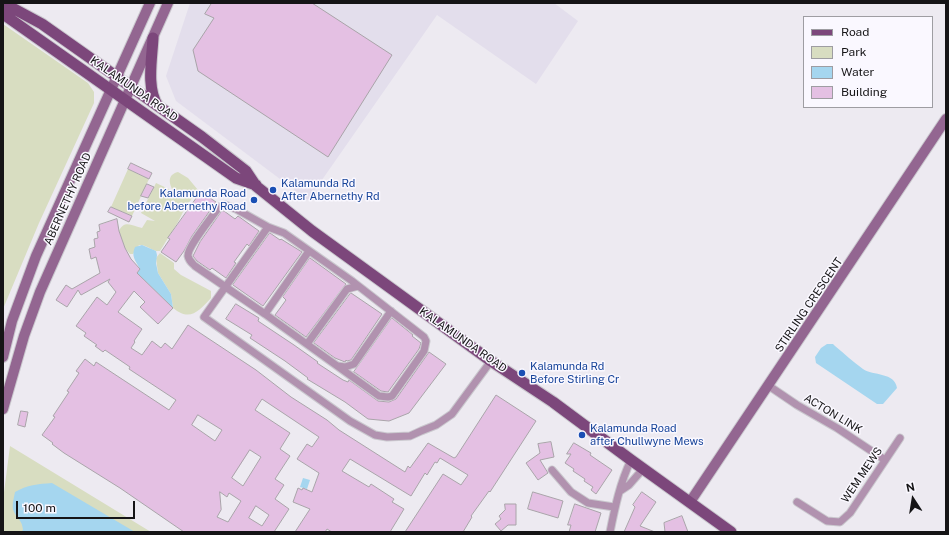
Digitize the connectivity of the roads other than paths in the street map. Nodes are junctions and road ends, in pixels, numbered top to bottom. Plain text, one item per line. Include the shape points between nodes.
1 (3, 3) edge
2 (150, 3) edge
3 (168, 3) edge
4 (3, 14) edge
5 (152, 38) junction
6 (117, 77) junction
7 (131, 87) junction
8 (111, 90) junction
9 (125, 100) junction
10 (158, 106) junction
11 (946, 120) edge
12 (256, 186) junction
13 (268, 227) junction
14 (309, 251) junction
15 (225, 286) junction
16 (358, 286) junction
17 (391, 311) junction
18 (265, 314) junction
19 (307, 344) junction
20 (3, 357) edge
21 (491, 361) junction
22 (336, 365) junction
23 (769, 386) junction
24 (3, 409) edge
25 (900, 438) dead end
26 (631, 460) junction
27 (886, 460) junction
28 (643, 469) junction
29 (552, 470) dead end
30 (620, 491) junction
31 (690, 502) junction
32 (796, 502) dead end
33 (614, 507) junction
34 (610, 532) edge
35 (731, 532) edge

1 - 6 main road, KALAMUNDA ROAD via 42,24
2 - 6 main road, ABERNETHY ROAD
3 - 5 main road, ABERNETHY ROAD
4 - 8 main road, KALAMUNDA ROAD
5 - 7 main road, ABERNETHY ROAD
5 - 10 main road via 151,88
6 - 7 main road, KALAMUNDA ROAD
6 - 8 main road, ABERNETHY ROAD
7 - 9 main road, ABERNETHY ROAD
7 - 10 main road, KALAMUNDA ROAD
8 - 9 main road, KALAMUNDA ROAD
8 - 20 main road, ABERNETHY ROAD via 31,269 12,321
9 - 12 main road, KALAMUNDA ROAD via 236,178
9 - 24 main road, ABERNETHY ROAD via 40,292
10 - 12 main road, KALAMUNDA ROAD via 246,171
11 - 23 main road, STIRLING CRESCENT
12 - 21 main road, KALAMUNDA ROAD via 312,231
13 - 14 street via 284,233
13 - 15 street
13 - 15 street via 236,208 225,205 219,207 190,248 188,256 195,266
14 - 16 street
14 - 18 street
15 - 18 street
15 - 21 street via 204,316 350,421 375,435 410,436 445,420
16 - 17 street
16 - 19 street via 346,288
17 - 22 street via 354,364 345,367
17 - 22 street via 420,333 426,341 424,351 392,396 379,396
18 - 19 street
19 - 22 street
21 - 26 main road, KALAMUNDA ROAD via 553,402
23 - 27 street, ACTON LINK
23 - 31 main road, STIRLING CRESCENT
25 - 27 street, WEM MEWS
26 - 28 main road, KALAMUNDA ROAD
26 - 30 street via 622,479
27 - 32 street, WEM MEWS via 850,514 840,522 827,521
28 - 30 street
28 - 31 main road, KALAMUNDA ROAD
29 - 33 street via 571,492 588,503
30 - 33 street
31 - 35 main road, KALAMUNDA ROAD
33 - 34 street

